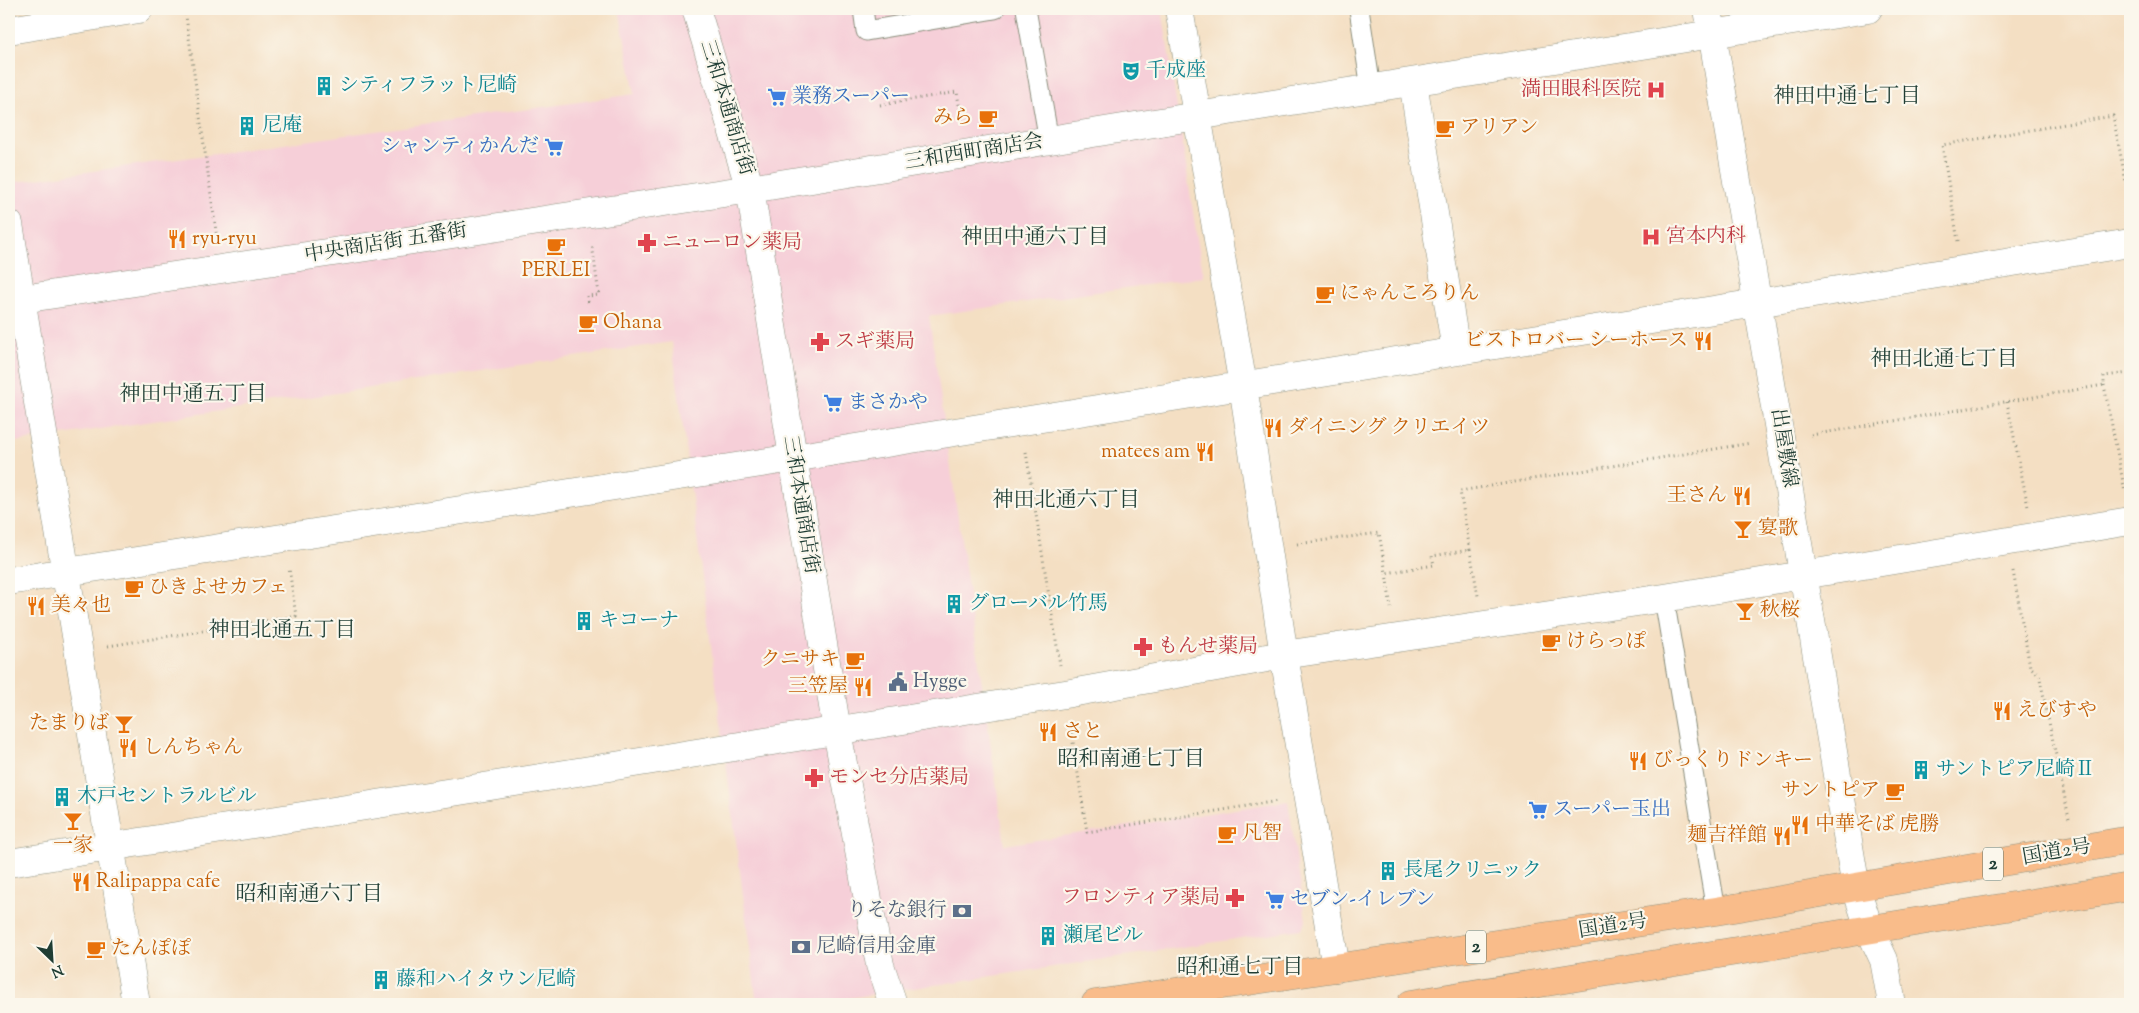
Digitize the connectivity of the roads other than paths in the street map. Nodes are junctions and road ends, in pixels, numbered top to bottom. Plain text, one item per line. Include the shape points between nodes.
1 (138, 9) edge
2 (696, 9) edge
3 (863, 9) edge
4 (995, 9) edge
5 (1026, 9) edge
6 (1179, 9) edge
7 (1359, 9) edge
8 (1868, 9) edge
9 (1710, 22) edge
10 (9, 30) edge
11 (1413, 82) junction
12 (1371, 89) junction
13 (1197, 116) junction
14 (1049, 141) junction
15 (750, 189) junction
16 (9, 224) edge
17 (2130, 243) edge
18 (15, 300) edge
19 (1759, 303) junction
20 (1456, 351) junction
21 (1243, 386) junction
22 (793, 458) junction
23 (2128, 512) edge
24 (66, 572) junction
25 (1804, 575) junction
26 (9, 581) edge
27 (1664, 598) junction
28 (1284, 655) junction
29 (837, 731) junction
30 (2130, 840) edge
31 (111, 846) junction
32 (9, 863) edge
33 (2130, 887) edge
34 (1856, 888) junction
35 (1716, 911) junction
36 (1869, 928) junction
37 (1336, 968) junction
38 (136, 1004) edge
39 (893, 1004) edge
40 (1095, 1004) edge
41 (1411, 1004) edge
42 (1892, 1004) edge

1 - 10 street
2 - 15 street, 三和本通商店街
3 - 4 lane via 866,31
5 - 14 lane
6 - 13 street
7 - 12 lane
8 - 9 street, 三和西町商店会
9 - 11 street, 三和西町商店会
9 - 19 street, 出屋敷線
11 - 12 street, 三和西町商店会
11 - 20 street
12 - 13 street, 三和西町商店会
13 - 14 street, 三和西町商店会
13 - 21 street
14 - 15 street, 三和西町商店会
15 - 18 street, 中央商店街 五番街
15 - 22 street, 三和本通商店街
16 - 18 street
17 - 19 street
18 - 24 street
19 - 20 street
19 - 25 street, 出屋敷線
20 - 21 street
21 - 22 street
21 - 28 street
22 - 24 street
22 - 29 street, 三和本通商店街
23 - 25 street via 2021,539
24 - 26 street
24 - 31 street
25 - 27 street
25 - 34 street, 出屋敷線
27 - 28 street
27 - 35 lane
28 - 29 street
28 - 37 street
29 - 31 street
29 - 39 street, 三和本通商店街 via 880,965
30 - 34 highway, 国道2号 / 2
31 - 32 street
31 - 38 street
33 - 36 highway, 2
34 - 35 highway, 国道2号 / 2
34 - 36 street, 出屋敷線
35 - 37 highway, 国道2号 / 2
36 - 41 highway, 2
36 - 42 street, 出屋敷線 via 1884,960
37 - 40 highway, 国道2号 / 2

